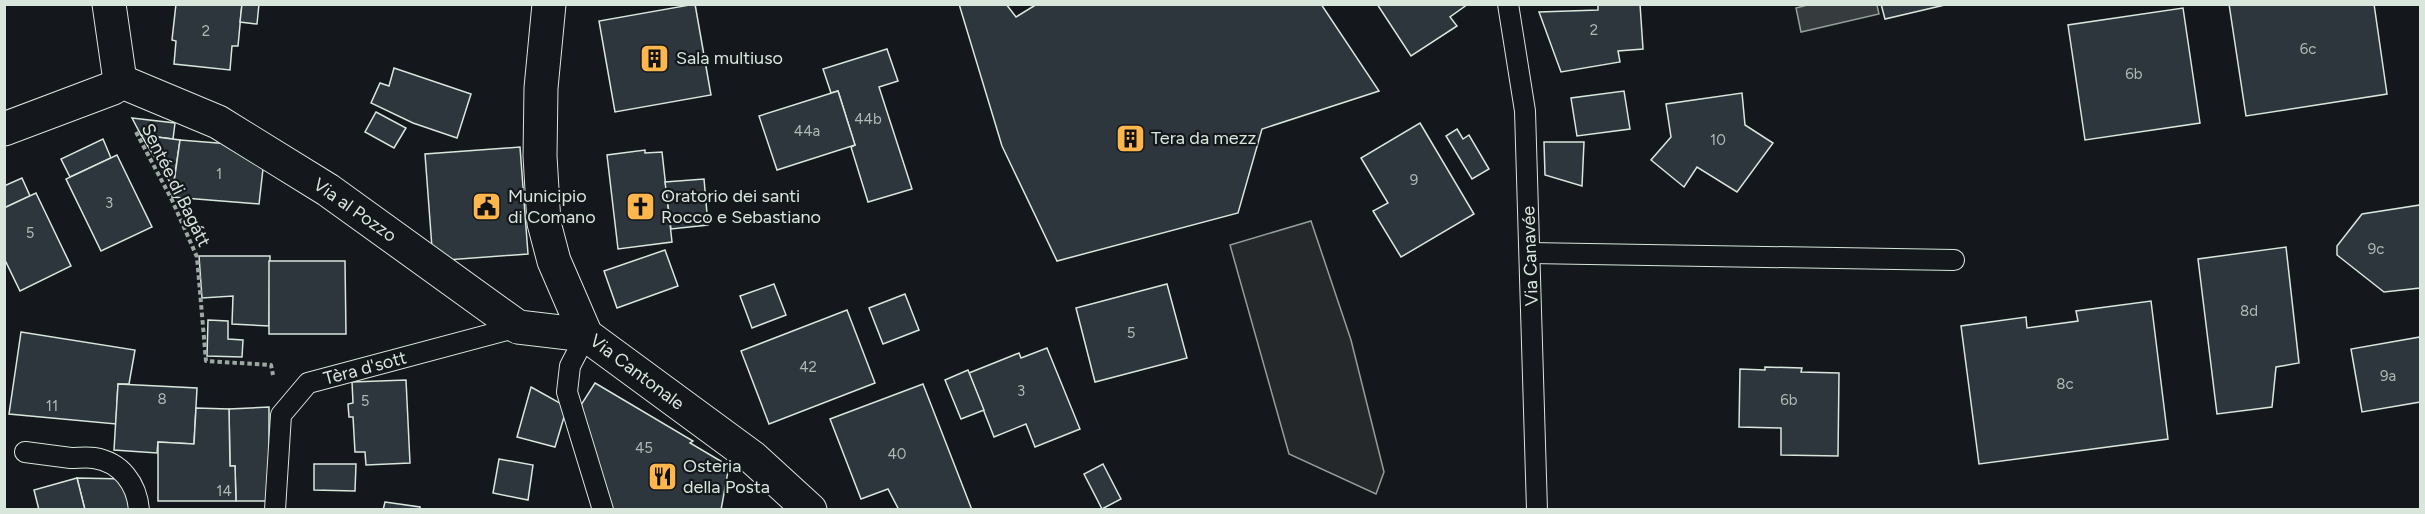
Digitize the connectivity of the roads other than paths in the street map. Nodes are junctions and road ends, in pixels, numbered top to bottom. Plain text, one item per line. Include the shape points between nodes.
1 (109, 4) edge
2 (1508, 4) edge
3 (552, 5) edge
4 (117, 85) junction
5 (4, 129) edge
6 (1530, 253) junction
7 (1954, 260) dead end
8 (518, 327) junction
9 (586, 336) junction
10 (25, 452) dead end
11 (139, 510) edge
12 (275, 510) edge
13 (603, 510) edge
14 (810, 510) edge
15 (1537, 510) edge

1 - 4 street
2 - 6 lane, Via Canavée via 1525,111
3 - 9 street, Via Cantonale via 541,88 544,223 554,261
4 - 5 street
4 - 8 street, Via al Pozzo via 228,128 328,190
6 - 7 lane
6 - 15 lane, Via Canavée
8 - 9 street, Via al Pozzo
8 - 12 lane, Tèra d'sott via 308,383 281,415
9 - 13 lane via 570,366 567,392
9 - 14 street, Via Cantonale via 752,457
10 - 11 lane via 95,458 118,468 138,494

